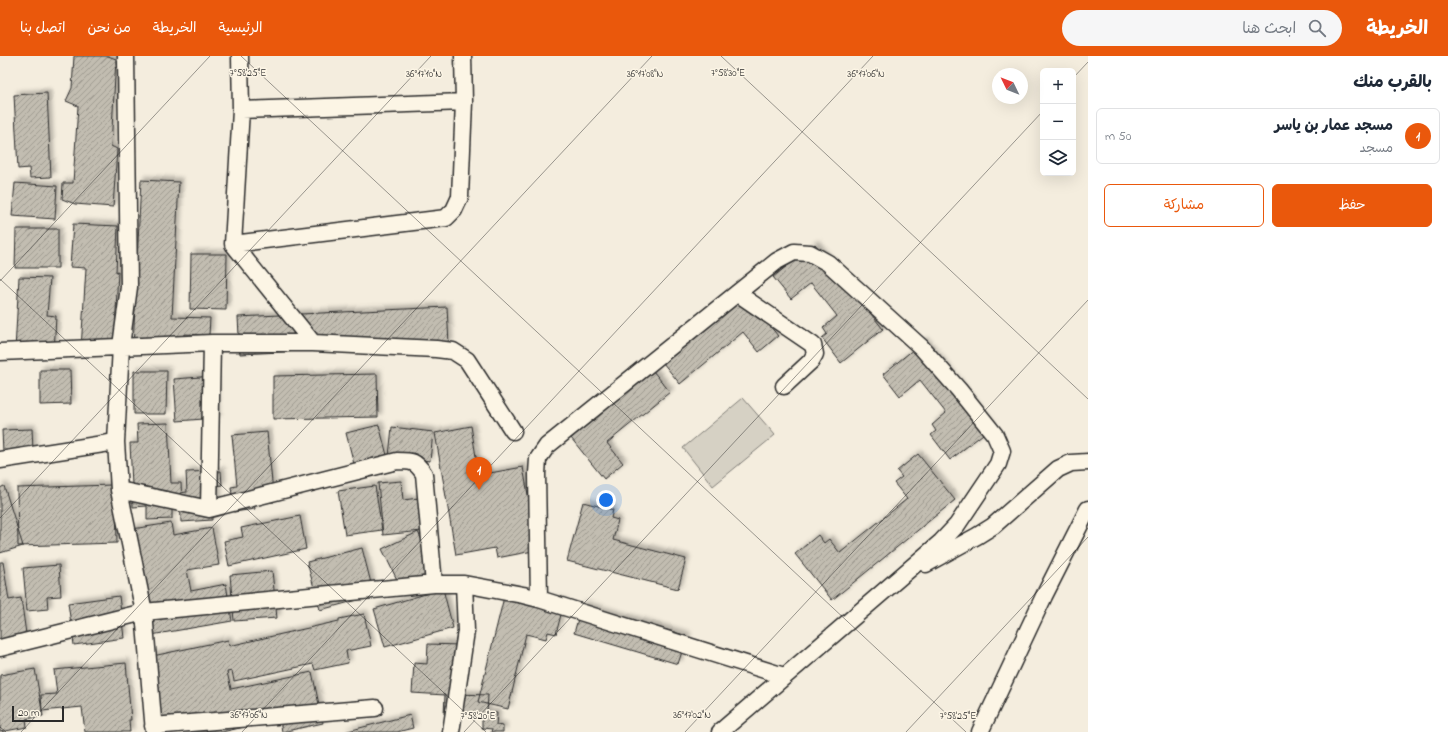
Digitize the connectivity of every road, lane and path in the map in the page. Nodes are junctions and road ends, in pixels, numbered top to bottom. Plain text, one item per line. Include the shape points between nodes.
1 (126, 56) edge
2 (240, 56) edge
3 (463, 56) edge
4 (464, 102) junction
5 (241, 110) junction
6 (233, 244) junction
7 (736, 293) junction
8 (212, 343) junction
9 (313, 343) junction
10 (121, 346) junction
11 (0, 352) edge
12 (784, 386) dead end
13 (513, 431) dead end
14 (116, 442) junction
15 (0, 460) edge
16 (1088, 462) edge
17 (119, 490) junction
18 (209, 509) junction
19 (1088, 509) edge
20 (898, 579) junction
21 (434, 584) junction
22 (464, 584) junction
23 (539, 599) junction
24 (144, 612) junction
25 (0, 648) edge
26 (784, 676) junction
27 (375, 708) dead end
28 (154, 729) edge
29 (451, 732) edge
30 (720, 732) edge
31 (980, 732) edge

1 - 10 street via 129,287
2 - 5 street
3 - 4 street
4 - 5 street
4 - 6 street via 460,197 454,210 446,218
5 - 6 street
6 - 9 street
7 - 12 street via 813,345 815,354 811,361
7 - 20 street via 777,261 794,252 810,253 828,263 921,347 995,435 1002,451 994,470 942,542
7 - 23 street via 547,446 538,459
8 - 9 street
8 - 10 street
8 - 18 street
9 - 13 street via 453,351 467,360
10 - 11 street
10 - 14 street
14 - 15 street
14 - 17 street
16 - 20 street via 1071,463 1058,469 993,526
17 - 18 street
17 - 24 street
18 - 21 street via 397,461 409,461 418,465 424,474
19 - 31 street
20 - 26 street
21 - 22 street
21 - 24 street
22 - 23 street
22 - 29 street via 466,631
23 - 26 street
24 - 25 street
24 - 28 street
26 - 30 street
27 - 28 street

